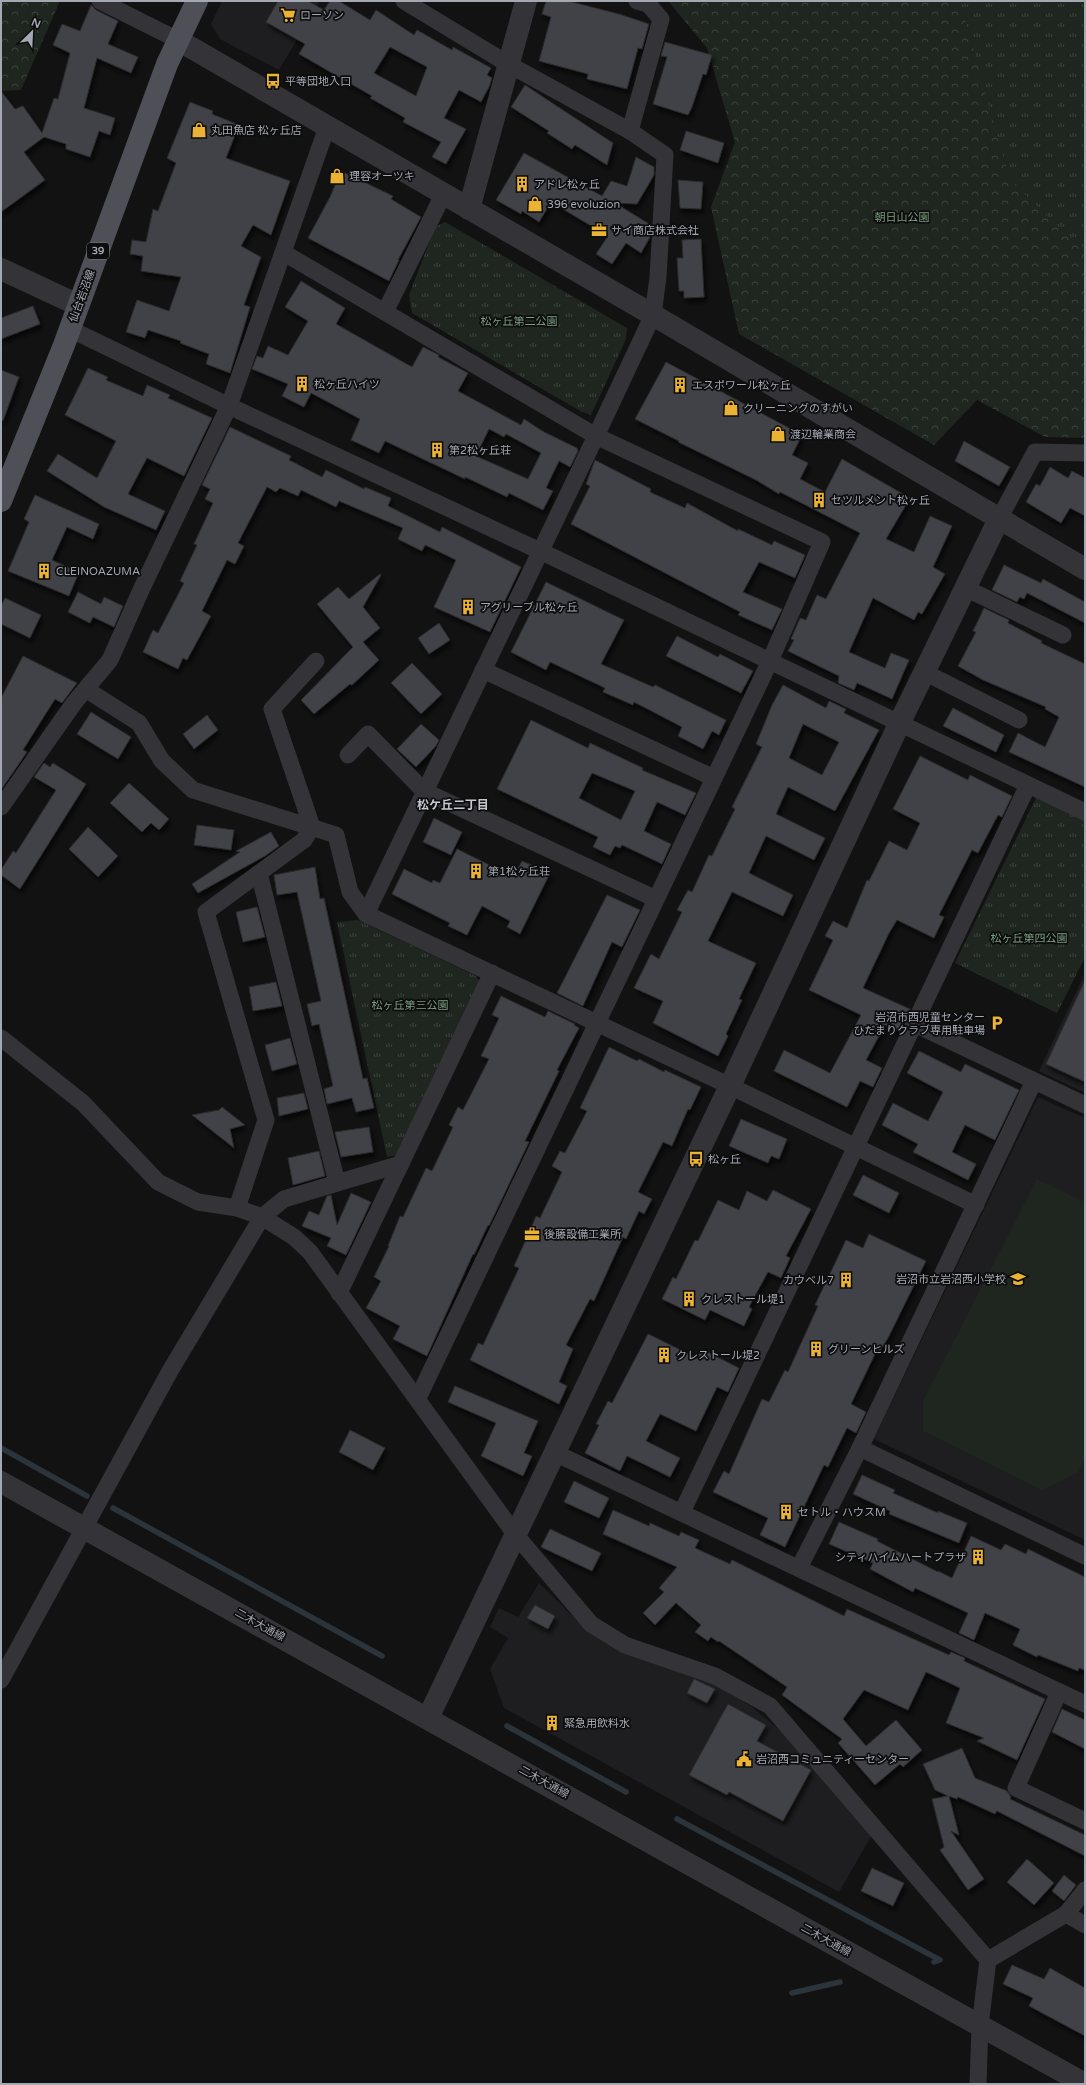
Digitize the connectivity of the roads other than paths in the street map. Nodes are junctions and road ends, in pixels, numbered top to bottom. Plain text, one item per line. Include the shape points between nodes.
1 (100, 1) edge
2 (197, 1) edge
3 (404, 1) edge
4 (526, 1) edge
5 (637, 1) edge
6 (178, 40) junction
7 (508, 64) junction
8 (327, 127) junction
9 (630, 131) junction
10 (444, 194) junction
11 (469, 209) junction
12 (284, 253) junction
13 (1, 269) edge
14 (78, 305) junction
15 (386, 312) junction
16 (652, 315) junction
17 (70, 329) junction
18 (229, 406) junction
19 (596, 436) junction
20 (1085, 453) edge
21 (1, 502) edge
22 (999, 519) junction
23 (540, 551) junction
24 (1085, 569) edge
25 (965, 588) junction
26 (1062, 635) dead end
27 (316, 661) dead end
28 (770, 661) junction
29 (483, 670) junction
30 (924, 672) junction
31 (86, 690) junction
32 (1019, 720) dead end
33 (900, 722) junction
34 (348, 755) dead end
35 (714, 778) junction
36 (1028, 785) junction
37 (424, 791) junction
38 (1, 807) edge
39 (1085, 812) edge
40 (312, 828) junction
41 (259, 873) junction
42 (656, 898) junction
43 (366, 914) junction
44 (492, 973) junction
45 (597, 1024) junction
46 (915, 1024) junction
47 (1, 1038) edge
48 (1034, 1081) junction
49 (730, 1086) junction
50 (1085, 1105) edge
51 (856, 1147) junction
52 (401, 1164) junction
53 (338, 1183) junction
54 (976, 1205) junction
55 (237, 1208) junction
56 (262, 1217) junction
57 (339, 1293) junction
58 (418, 1398) junction
59 (860, 1448) junction
60 (555, 1453) junction
61 (1, 1482) edge
62 (682, 1512) junction
63 (84, 1528) junction
64 (516, 1534) junction
65 (1085, 1556) edge
66 (799, 1568) junction
67 (1, 1680) edge
68 (1059, 1692) junction
69 (1085, 1704) edge
70 (428, 1718) junction
71 (1085, 1821) edge
72 (1085, 1890) edge
73 (1066, 1914) junction
74 (1085, 1925) edge
75 (988, 1960) junction
76 (980, 2026) junction
77 (978, 2084) edge
78 (1085, 2084) edge

1 - 6 street
2 - 6 main road, 仙台岩沼線 / 39
3 - 7 street
4 - 7 street
5 - 9 street via 648,4 661,19
6 - 8 street
6 - 14 main road, 仙台岩沼線 / 39
7 - 9 street
7 - 11 street
8 - 10 street
8 - 12 street
9 - 16 street via 665,155 658,277
10 - 11 street
10 - 15 street
11 - 16 street
12 - 15 street
12 - 18 street
13 - 14 street
14 - 17 main road, 仙台岩沼線 / 39
15 - 19 street
16 - 19 street
16 - 22 street
17 - 18 street
17 - 21 main road, 仙台岩沼線 / 39
18 - 23 street
18 - 31 street via 110,660
19 - 23 street
19 - 28 street via 822,542
20 - 22 street via 1035,452
22 - 24 street
22 - 25 street
23 - 28 street
23 - 29 street
25 - 26 street
25 - 30 street
27 - 40 street via 272,709
28 - 33 street
28 - 35 street
29 - 35 street
29 - 37 street
30 - 32 street
30 - 33 street
31 - 38 street via 74,703
31 - 40 street via 139,723 162,761 193,790
33 - 36 street
33 - 49 street
34 - 37 street via 368,734
35 - 42 street
36 - 39 street
36 - 46 street
37 - 42 street
37 - 43 street
40 - 41 street via 304,840
40 - 43 street via 336,835 350,892
41 - 53 street
41 - 55 street via 206,912 266,1120
42 - 45 street
43 - 44 street
44 - 45 street
44 - 52 street
45 - 49 street
45 - 58 street
46 - 48 street
46 - 51 street
47 - 55 street via 83,1103 158,1182 198,1202
48 - 50 street
48 - 54 street
49 - 51 street
49 - 60 street
51 - 54 street
51 - 62 street
52 - 53 street
52 - 57 street
53 - 56 street via 284,1199
54 - 59 street
55 - 56 street
56 - 57 street via 294,1237 310,1252
56 - 63 street via 170,1371
57 - 58 street
58 - 64 street
59 - 65 street
59 - 66 street
60 - 62 street
60 - 64 street
61 - 63 street, 二木大通線
62 - 66 street
63 - 67 street
63 - 70 street, 二木大通線
64 - 70 street
64 - 75 street via 591,1624 625,1645 715,1676 770,1706
66 - 68 street
68 - 69 street
68 - 71 street via 1016,1788
70 - 76 street, 二木大通線
72 - 73 street
73 - 74 street
73 - 75 street
75 - 76 street
76 - 77 street
76 - 78 street, 二木大通線

